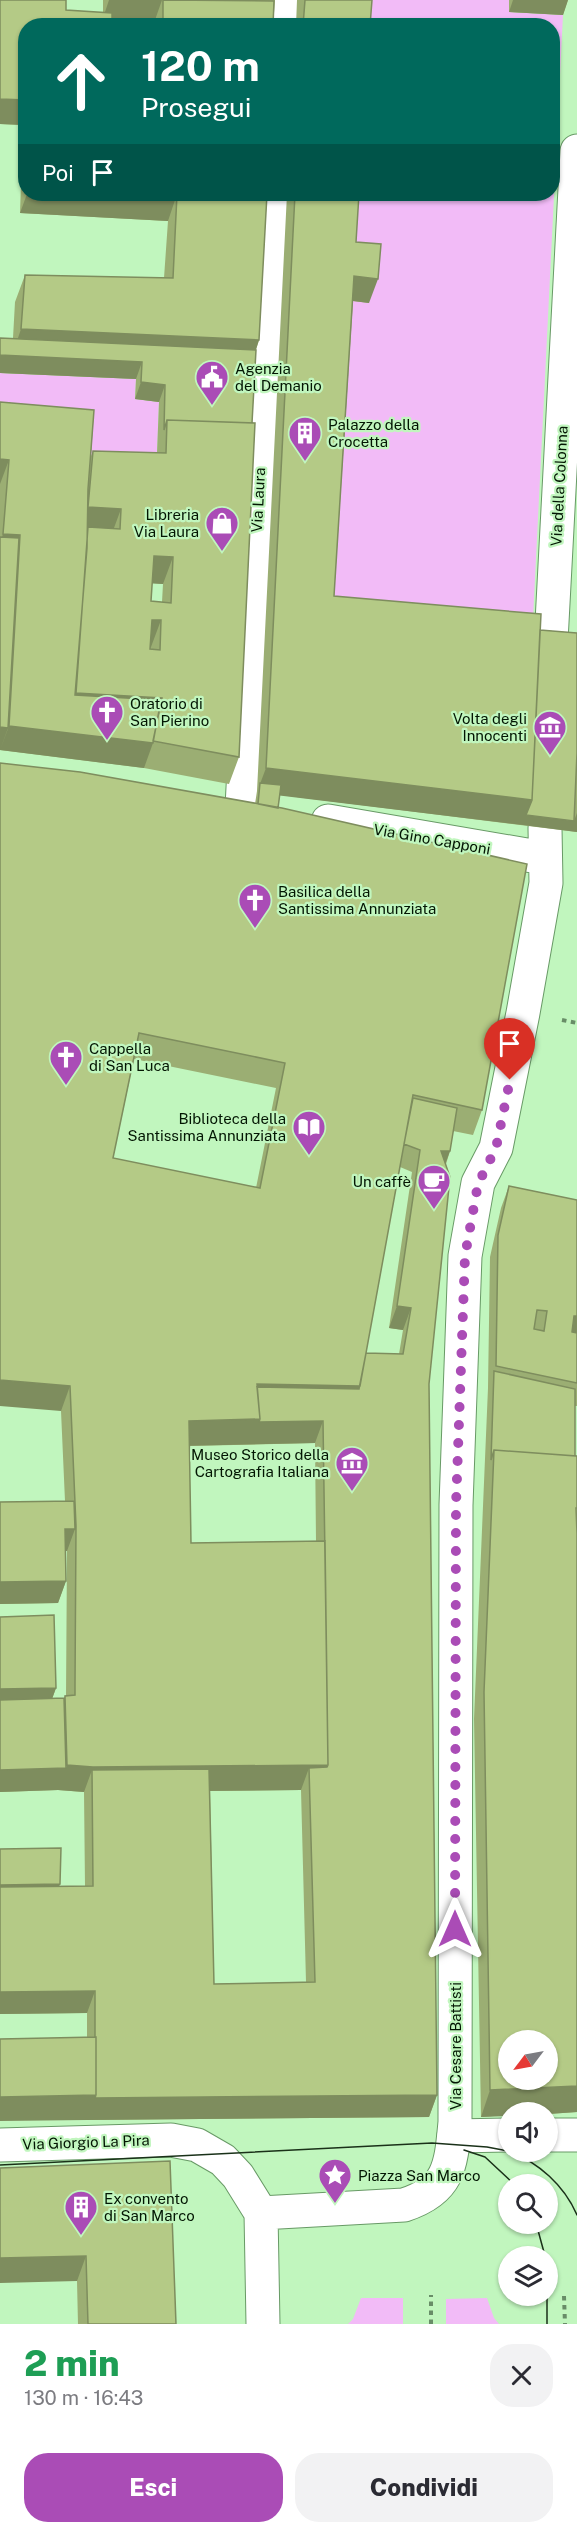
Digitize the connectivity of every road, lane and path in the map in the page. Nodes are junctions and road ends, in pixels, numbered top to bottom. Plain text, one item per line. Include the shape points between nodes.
1 (284, 0) edge
2 (283, 18) edge
3 (577, 151) edge
4 (274, 201) edge
5 (551, 641) edge
6 (209, 801) edge
7 (242, 807) junction
8 (545, 843) joint
9 (454, 2129) junction
10 (498, 2134) edge
11 (558, 2135) edge
12 (577, 2135) edge
13 (0, 2145) edge
14 (261, 2213) junction
15 (431, 2295) dead end
16 (564, 2296) dead end
17 (263, 2324) edge
18 (431, 2324) edge
19 (565, 2324) edge

1 - 2 street
3 - 5 street, Via della Colonna
4 - 7 street, Via Laura
6 - 7 street, Via Gino Capponi
7 - 8 street, Via Gino Capponi
8 - 9 street, Via Cesare Battisti via 546,883 496,1148 478,1184 465,1256 456,1505
9 - 10 street
9 - 14 street via 446,2175 434,2190 414,2202 387,2208
11 - 12 street
13 - 14 street, Via Giorgio La Pira via 171,2140 197,2145 223,2160
14 - 17 street
15 - 18 path
16 - 19 path

